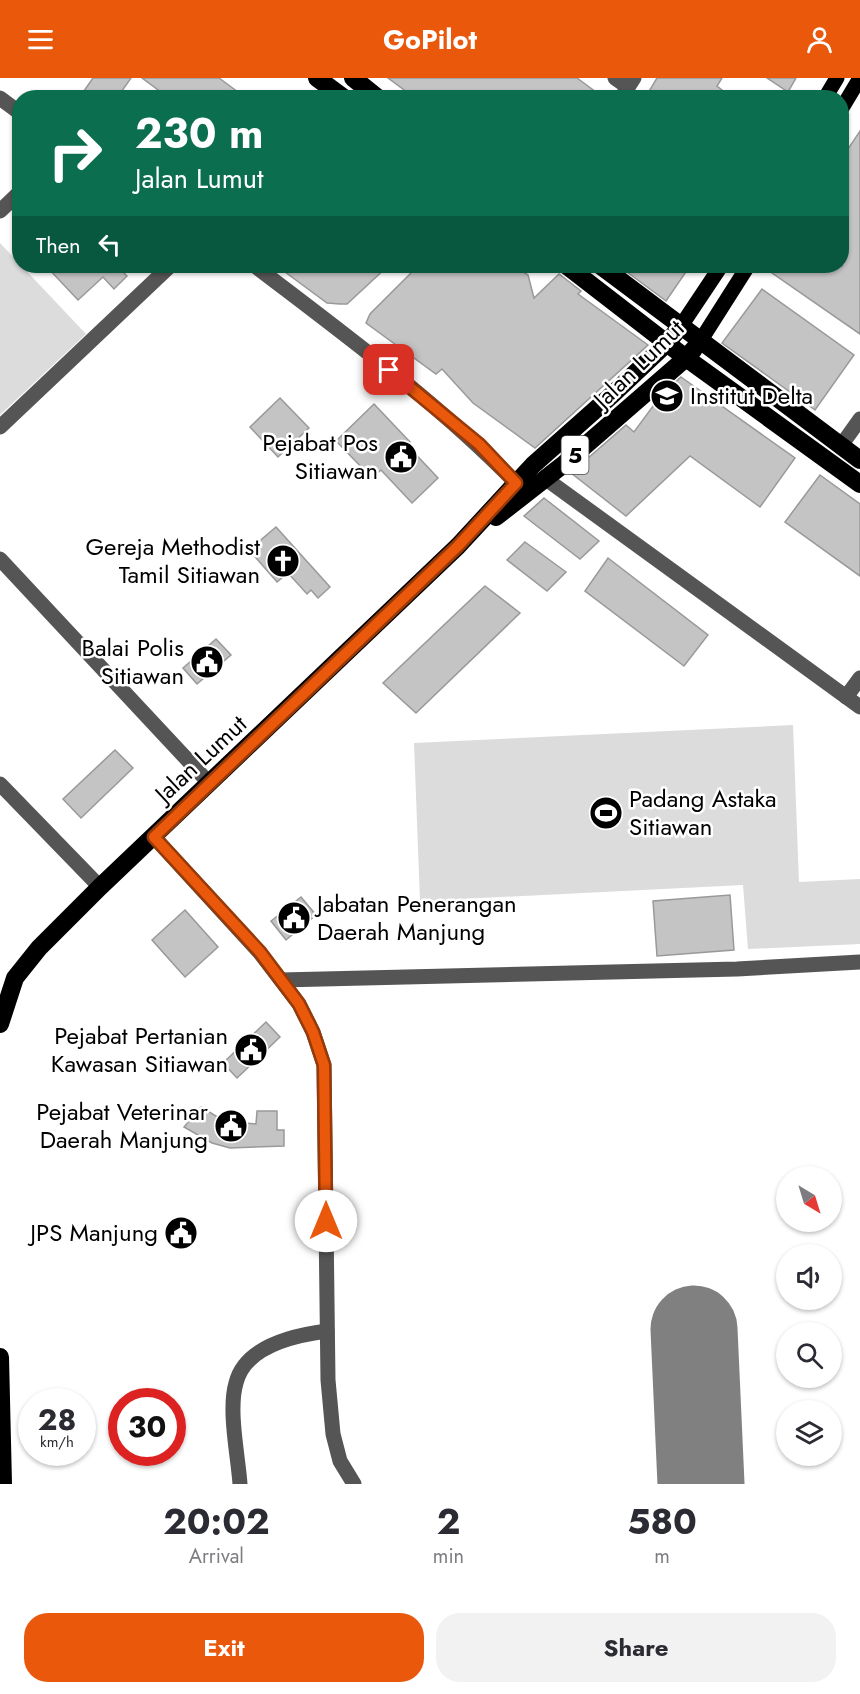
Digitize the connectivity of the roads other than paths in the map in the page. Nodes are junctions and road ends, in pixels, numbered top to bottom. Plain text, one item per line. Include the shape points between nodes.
1 (317, 78) edge
2 (353, 78) edge
3 (860, 78) edge
4 (332, 90) edge
5 (368, 90) edge
6 (849, 96) edge
7 (12, 200) edge
8 (0, 211) edge
9 (163, 273) edge
10 (264, 273) edge
11 (576, 273) edge
12 (610, 273) edge
13 (716, 273) edge
14 (744, 273) edge
15 (681, 326) junction
16 (701, 340) junction
17 (667, 343) junction
18 (686, 358) junction
19 (860, 418) edge
20 (0, 427) edge
21 (840, 447) junction
22 (860, 460) edge
23 (546, 479) junction
24 (516, 483) junction
25 (860, 484) edge
26 (458, 546) junction
27 (0, 559) edge
28 (860, 678) edge
29 (846, 697) junction
30 (860, 707) edge
31 (0, 784) edge
32 (210, 784) junction
33 (154, 837) junction
34 (99, 887) junction
35 (860, 962) edge
36 (281, 980) junction
37 (0, 1024) edge
38 (327, 1331) junction
39 (0, 1357) edge
40 (3, 1484) edge
41 (240, 1484) edge
42 (354, 1484) edge

1 - 4 highway
2 - 5 highway
3 - 6 main road
7 - 8 street
9 - 20 street
10 - 24 street via 479,444
11 - 17 highway
12 - 15 highway
13 - 15 main road, Jalan Lumut
14 - 16 main road, Jalan Lumut
15 - 16 highway
15 - 17 highway, Jalan Lumut / 5
16 - 18 highway, Jalan Lumut / 5
16 - 21 highway
17 - 18 highway
17 - 24 highway, Jalan Lumut / 5
18 - 23 highway, Jalan Lumut / 5
18 - 25 highway
19 - 21 street
21 - 22 highway
23 - 26 highway, Jalan Lumut / 5
23 - 29 street
24 - 26 highway, Jalan Lumut / 5
26 - 32 highway, Jalan Lumut / 5
27 - 32 street
28 - 29 street
29 - 30 street
31 - 34 street
32 - 33 highway, Jalan Lumut / 5
33 - 34 highway, Jalan Lumut / 5
33 - 36 street
34 - 37 highway, Jalan Lumut / 5 via 15,978
35 - 36 street via 737,969
36 - 38 street via 299,1004 324,1065
38 - 41 street via 298,1335 266,1348 239,1374 234,1395
38 - 42 street via 333,1434 340,1461
39 - 40 highway

